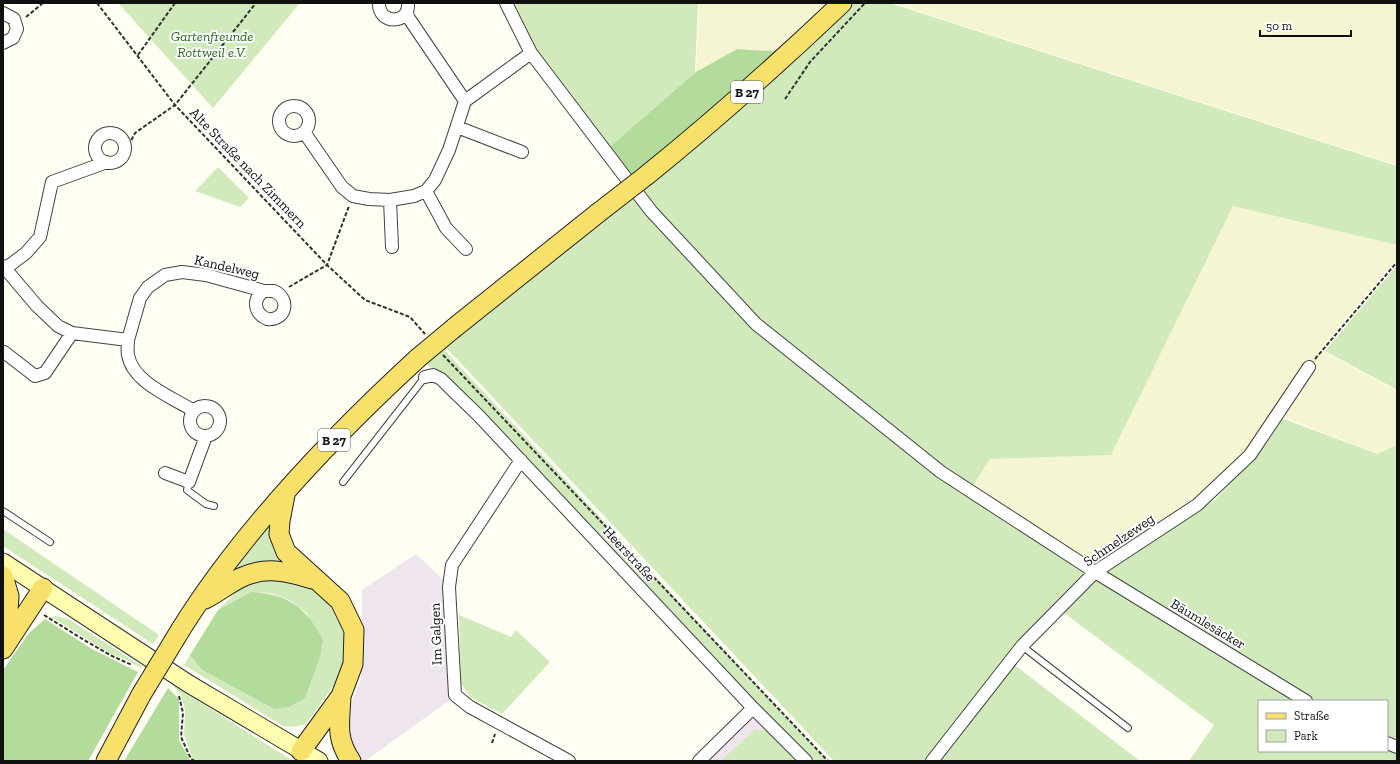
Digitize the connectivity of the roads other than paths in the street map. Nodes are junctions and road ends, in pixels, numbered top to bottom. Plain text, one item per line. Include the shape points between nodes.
1 (379, 3) edge
2 (506, 3) edge
3 (842, 3) edge
4 (408, 8) edge
5 (3, 13) edge
6 (3, 43) edge
7 (531, 53) junction
8 (465, 101) junction
9 (457, 127) junction
10 (304, 132) dead end
11 (522, 152) dead end
12 (107, 162) junction
13 (426, 191) junction
14 (390, 200) junction
15 (392, 247) dead end
16 (466, 249) dead end
17 (4, 267) edge
18 (264, 291) dead end
19 (72, 333) junction
20 (128, 340) junction
21 (4, 352) dead end
22 (1309, 367) road end
23 (425, 377) joint
24 (194, 411) junction
25 (206, 436) junction
26 (520, 460) junction
27 (165, 473) dead end
28 (189, 482) junction
29 (343, 482) dead end
30 (286, 493) junction
31 (214, 506) dead end
32 (3, 511) edge
33 (50, 542) dead end
34 (3, 562) edge
35 (1095, 572) junction
36 (3, 576) edge
37 (318, 580) junction
38 (43, 588) junction
39 (199, 603) junction
40 (5, 646) edge
41 (1022, 646) junction
42 (341, 696) junction
43 (1304, 700) edge
44 (753, 708) junction
45 (1128, 728) dead end
46 (301, 751) junction
47 (106, 761) edge
48 (319, 761) edge
49 (351, 761) edge
50 (569, 761) edge
51 (699, 761) edge
52 (806, 761) edge
53 (932, 761) edge

1 - 4 street via 380,13 392,20 401,19
2 - 7 street, Bäumlesäcker
3 - 30 main road, B 27, bridge via 716,119 418,358 335,439
4 - 8 street via 408,17
5 - 6 street via 10,16 16,24 16,34
7 - 8 street
7 - 35 street, Bäumlesäcker via 650,211 756,324 941,472
8 - 9 street
9 - 11 street
9 - 13 street via 435,180
10 - 14 street via 342,187 352,196
12 - 12 street via 99,156 95,147 99,138 107,133 117,134 124,141 123,156 116,161
12 - 17 street via 52,182 40,237 26,253
13 - 14 street
13 - 16 street via 446,228
14 - 15 street
17 - 19 street via 37,306 58,326
18 - 20 street, Kandelweg via 206,275 182,272 165,275 148,286 140,298
19 - 20 street
19 - 21 street via 45,373 36,376
20 - 24 street via 128,356 136,373 149,386
22 - 35 street, Schmelzeweg via 1245,460 1197,505
23 - 26 street, Heerstraße via 433,375 441,379
23 - 29 lane
24 - 25 street via 190,420 192,429
24 - 25 street via 206,406 218,413 218,428
25 - 28 street
26 - 44 street, Heerstraße
26 - 50 street, Im Galgen via 452,565 449,587 455,695 470,707
27 - 28 street
28 - 31 lane via 187,490 206,504
30 - 37 main road via 279,534 286,552
30 - 39 main road, B 27 via 233,555
32 - 33 lane
34 - 38 street
35 - 41 street, Schmelzeweg
35 - 43 street, Bäumlesäcker
36 - 40 main road via 8,596
37 - 39 main road via 288,572 254,572 239,578
37 - 42 main road via 340,601 354,630 353,664
38 - 40 main road
38 - 46 street via 189,684
39 - 47 main road, B 27, bridge via 141,696
41 - 45 lane
41 - 53 street, Schmelzeweg
42 - 46 main road
42 - 49 main road via 339,734 343,748
44 - 51 street
44 - 52 street, Heerstraße
46 - 48 street

